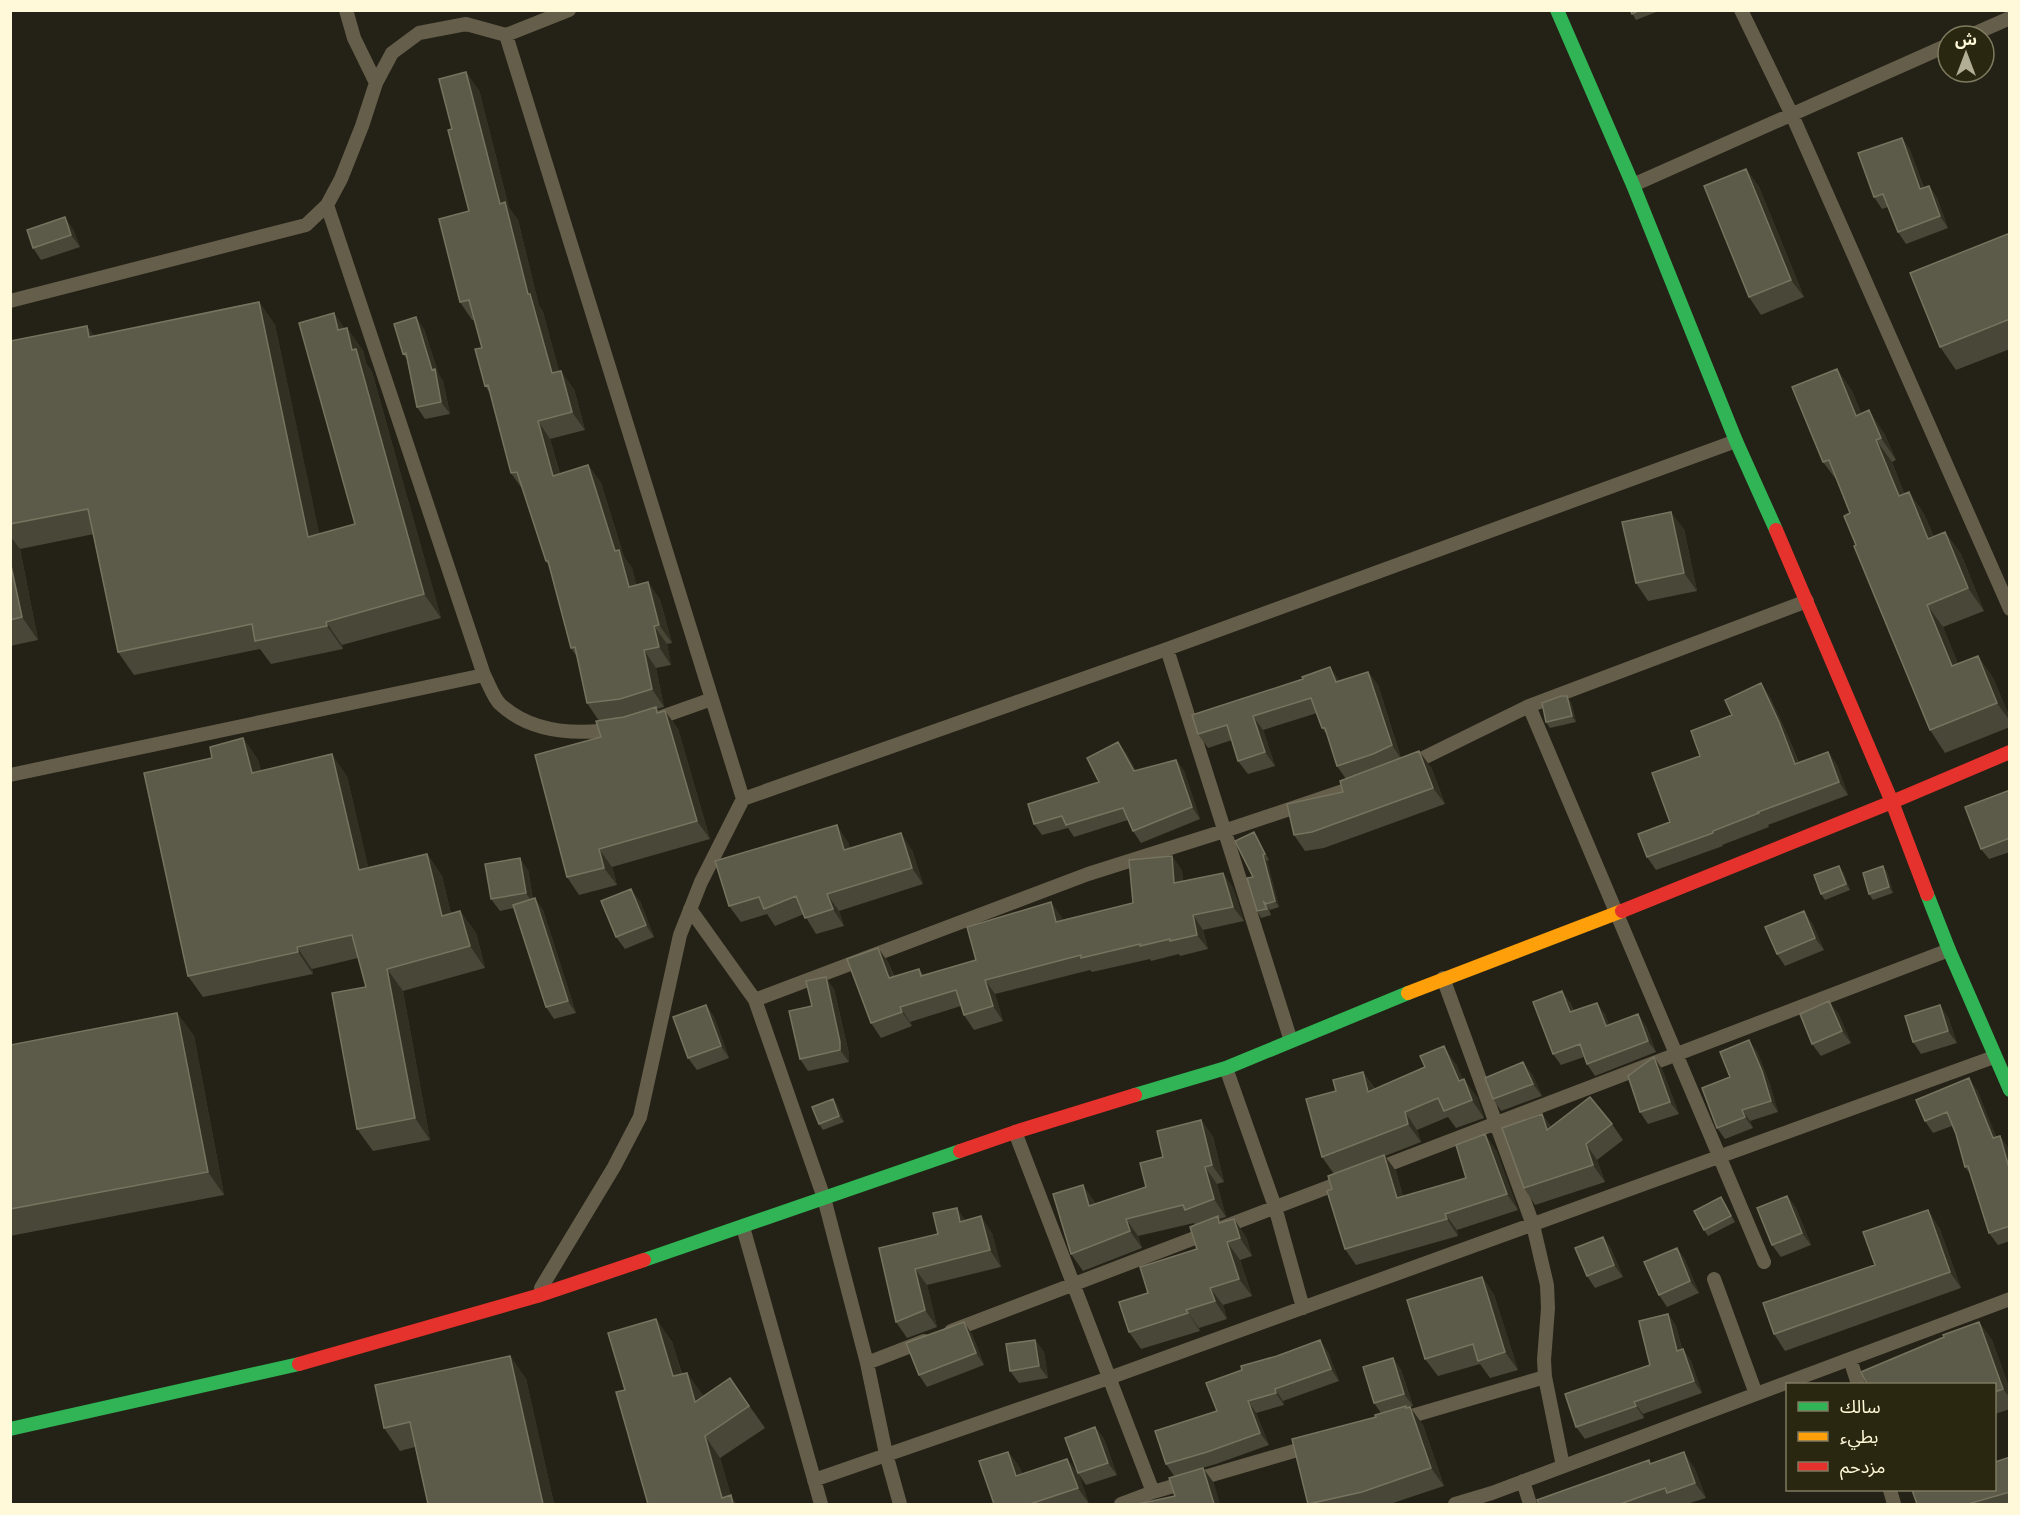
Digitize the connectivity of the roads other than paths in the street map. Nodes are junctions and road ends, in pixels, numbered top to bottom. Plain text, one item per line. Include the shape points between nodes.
1 (346, 10) edge
2 (569, 10) edge
3 (1557, 10) edge
4 (1741, 10) edge
5 (2010, 18) edge
6 (1996, 24) edge
7 (506, 35) junction
8 (1936, 50) edge
9 (376, 82) junction
10 (1792, 115) junction
11 (1633, 185) junction
12 (327, 206) junction
13 (10, 301) edge
14 (1737, 441) junction
15 (1807, 601) junction
16 (2010, 609) edge
17 (1167, 650) junction
18 (484, 675) junction
19 (712, 699) junction
20 (1529, 706) junction
21 (2010, 752) edge
22 (1396, 771) edge
23 (10, 775) edge
24 (1375, 780) edge
25 (742, 799) junction
26 (1892, 802) junction
27 (1224, 831) junction
28 (690, 909) junction
29 (1616, 913) junction
30 (1949, 950) junction
31 (1443, 978) junction
32 (755, 1000) junction
33 (1291, 1041) junction
34 (1676, 1054) junction
35 (1994, 1057) junction
36 (1226, 1068) junction
37 (2010, 1090) edge
38 (1496, 1123) junction
39 (1015, 1132) junction
40 (1719, 1157) junction
41 (824, 1198) junction
42 (1275, 1207) junction
43 (1533, 1224) junction
44 (743, 1227) junction
45 (1764, 1262) dead end
46 (1713, 1279) dead end
47 (1072, 1285) junction
48 (537, 1296) junction
49 (2010, 1299) edge
50 (1303, 1308) junction
51 (1850, 1359) junction
52 (867, 1363) junction
53 (1545, 1377) junction
54 (1109, 1378) junction
55 (1858, 1383) edge
56 (1756, 1394) junction
57 (1388, 1423) edge
58 (10, 1429) edge
59 (1321, 1443) edge
60 (886, 1454) junction
61 (1563, 1466) junction
62 (814, 1480) junction
63 (1523, 1481) junction
64 (1153, 1492) junction
65 (821, 1504) edge
66 (900, 1504) edge
67 (1121, 1504) edge
68 (1455, 1504) edge
69 (1530, 1504) edge

1 - 9 lane via 354,38
2 - 7 lane
3 - 11 street
4 - 10 lane
5 - 6 lane
7 - 9 lane via 466,24 419,33 392,53
7 - 19 lane
8 - 10 lane
9 - 12 lane via 362,126
10 - 11 lane
10 - 16 lane
11 - 14 street
12 - 13 lane via 306,225
12 - 18 lane
14 - 15 street
14 - 17 lane
15 - 20 lane
15 - 26 street
17 - 25 lane
17 - 27 lane
18 - 19 lane via 499,702 520,719 545,729 631,727
18 - 23 lane
19 - 25 lane
20 - 22 lane
20 - 29 lane
21 - 26 street
24 - 27 lane
25 - 28 lane
26 - 29 street
26 - 30 street
27 - 32 lane via 1088,874
27 - 33 lane
28 - 32 lane
28 - 48 lane via 680,935 640,1117
29 - 31 street
29 - 34 lane
30 - 34 lane
30 - 35 street
31 - 33 street
31 - 38 lane
32 - 41 lane
33 - 36 street
34 - 38 lane
34 - 40 lane
35 - 37 street
35 - 40 lane
36 - 39 street
36 - 42 lane
38 - 42 lane
38 - 43 lane
39 - 41 street
39 - 47 lane
40 - 43 lane
40 - 45 lane
41 - 44 street
41 - 52 lane
42 - 47 lane
42 - 50 lane
43 - 50 lane
43 - 53 lane via 1547,1285
44 - 48 street
44 - 62 lane
46 - 56 lane
47 - 52 lane
47 - 54 lane
48 - 58 street via 311,1360
49 - 51 lane
50 - 54 lane
51 - 55 lane
51 - 56 lane
52 - 60 lane
53 - 57 lane
53 - 61 lane
54 - 60 lane
54 - 64 lane
56 - 61 lane
59 - 64 lane
60 - 62 lane
60 - 66 lane
61 - 63 lane
62 - 65 lane
63 - 68 lane
63 - 69 lane
64 - 67 lane

